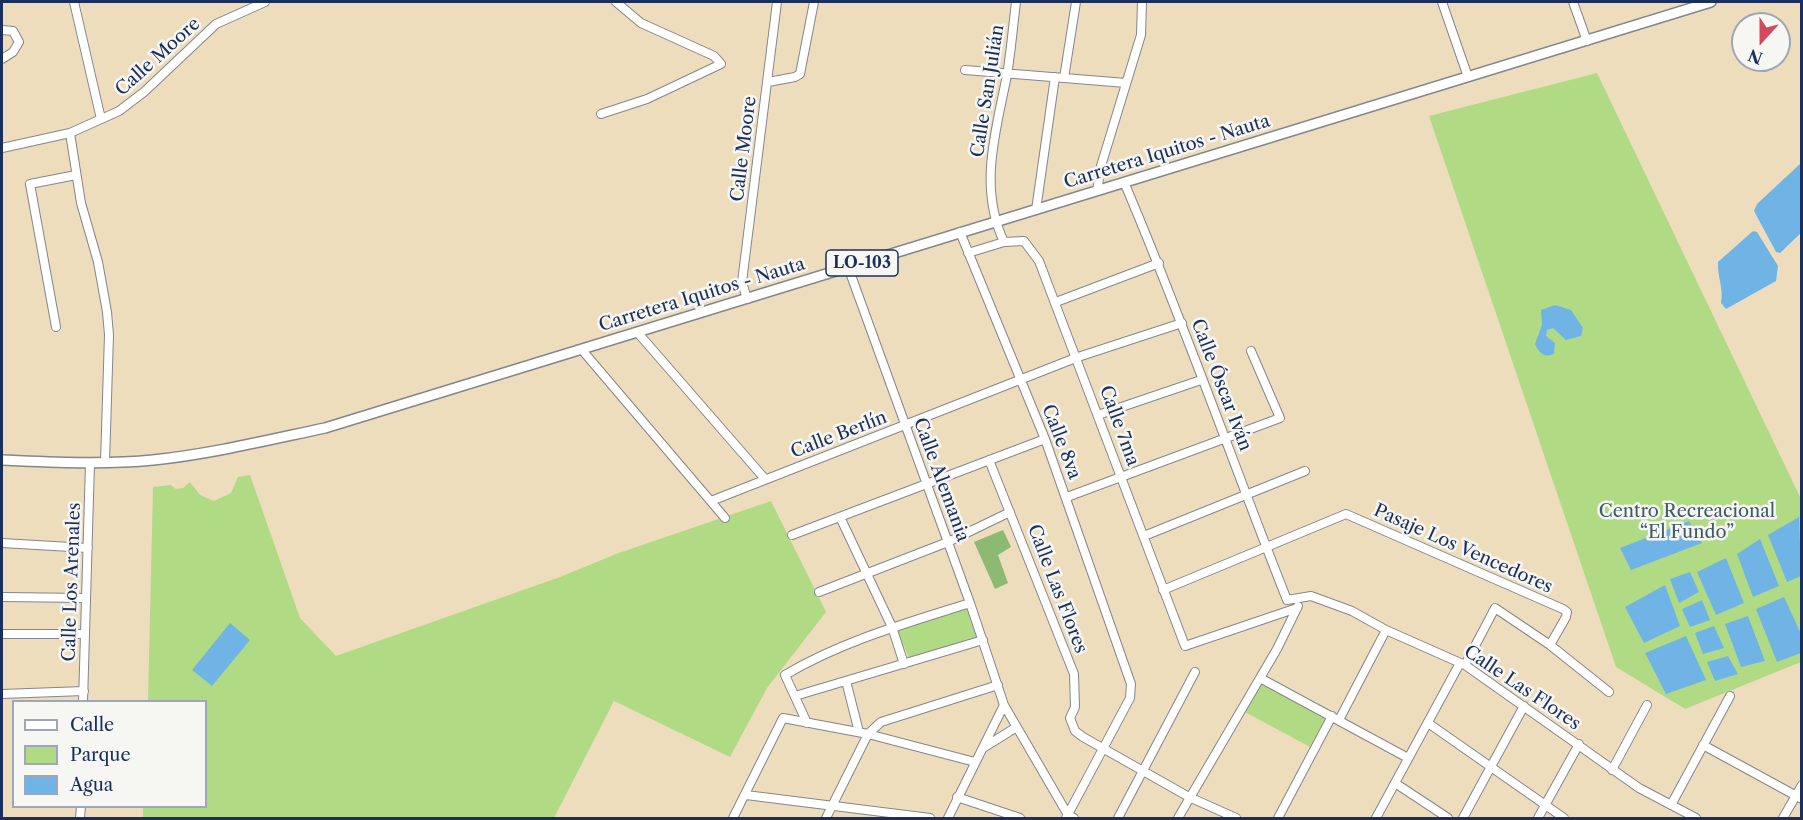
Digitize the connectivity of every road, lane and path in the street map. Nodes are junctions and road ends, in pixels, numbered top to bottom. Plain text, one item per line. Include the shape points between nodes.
1 (74, 2) edge
2 (265, 2) edge
3 (616, 2) edge
4 (777, 2) edge
5 (814, 2) edge
6 (1016, 2) edge
7 (1076, 2) edge
8 (1142, 2) edge
9 (1442, 2) edge
10 (1573, 2) edge
11 (1711, 2) edge
12 (2, 30) edge
13 (1587, 41) junction
14 (2, 58) edge
15 (964, 70) dead end
16 (1007, 73) junction
17 (1055, 77) junction
18 (1468, 77) junction
19 (1064, 78) junction
20 (768, 82) junction
21 (1126, 83) junction
22 (601, 114) dead end
23 (101, 119) junction
24 (70, 133) junction
25 (2, 148) edge
26 (76, 175) junction
27 (1124, 182) junction
28 (1097, 191) junction
29 (1036, 210) junction
30 (994, 222) junction
31 (960, 232) junction
32 (1004, 242) junction
33 (968, 253) junction
34 (1159, 263) junction
35 (848, 267) junction
36 (747, 299) junction
37 (1056, 302) junction
38 (1182, 323) junction
39 (56, 327) dead end
40 (638, 333) junction
41 (582, 350) junction
42 (1251, 351) dead end
43 (1078, 357) junction
44 (1020, 380) junction
45 (1201, 380) junction
46 (1098, 415) junction
47 (906, 424) junction
48 (1045, 439) junction
49 (1226, 440) junction
50 (2, 460) edge
51 (989, 460) junction
52 (105, 462) junction
53 (90, 463) junction
54 (1305, 471) dead end
55 (1122, 477) junction
56 (765, 480) junction
57 (927, 484) junction
58 (1248, 495) junction
59 (1067, 497) junction
60 (711, 501) junction
61 (1010, 512) junction
62 (840, 517) junction
63 (725, 519) dead end
64 (792, 535) dead end
65 (1144, 536) junction
66 (948, 542) junction
67 (2, 543) edge
68 (88, 548) junction
69 (1267, 549) junction
70 (867, 571) junction
71 (1163, 590) junction
72 (819, 592) dead end
73 (2, 597) edge
74 (1303, 597) junction
75 (86, 598) junction
76 (1287, 600) joint
77 (970, 603) junction
78 (1297, 608) junction
79 (892, 627) junction
80 (1386, 630) junction
81 (2, 634) edge
82 (85, 634) junction
83 (983, 640) junction
84 (1550, 645) junction
85 (904, 664) junction
86 (1463, 664) junction
87 (1195, 672) dead end
88 (1260, 678) junction
89 (846, 681) junction
90 (998, 685) junction
91 (84, 691) junction
92 (1609, 692) dead end
93 (2, 694) edge
94 (795, 696) junction
95 (1730, 696) dead end
96 (83, 700) edge
97 (1004, 705) junction
98 (1647, 705) dead end
99 (1524, 706) junction
100 (1336, 718) junction
101 (807, 723) junction
102 (1428, 723) junction
103 (1015, 728) junction
104 (859, 732) junction
105 (868, 734) junction
106 (1579, 744) junction
107 (1703, 745) junction
108 (981, 749) junction
109 (1104, 749) junction
110 (1408, 758) junction
111 (975, 762) junction
112 (1491, 767) junction
113 (1612, 770) junction
114 (1143, 772) junction
115 (1395, 783) junction
116 (1802, 785) edge
117 (746, 795) junction
118 (957, 797) junction
119 (1190, 797) junction
120 (1799, 797) edge
121 (1545, 805) junction
122 (1671, 805) junction
123 (833, 806) junction
124 (1069, 817) edge
125 (732, 819) edge
126 (826, 819) edge
127 (930, 819) edge
128 (948, 819) edge
129 (1020, 819) edge
130 (1118, 819) edge
131 (1178, 819) edge
132 (1236, 819) edge
133 (1278, 819) edge
134 (1376, 819) edge
135 (1448, 819) edge
136 (1463, 819) edge
137 (1538, 819) edge
138 (1564, 819) edge
139 (1696, 819) edge
140 (1783, 819) edge

1 - 23 street
2 - 23 street, Calle Moore via 216,24 136,98
3 - 22 street via 641,23 714,56 721,64 647,99
4 - 20 street, Calle Moore
5 - 20 street via 800,74
6 - 16 street, Calle San Julián
7 - 19 street
8 - 21 street via 1141,35
9 - 18 street
10 - 13 street
11 - 13 main road, Carretera Iquitos - Nauta / LO-103
12 - 14 street via 13,31 19,42 13,52
13 - 18 main road, Carretera Iquitos - Nauta / LO-103
15 - 16 street
16 - 17 street
16 - 30 street, Calle San Julián via 990,153
17 - 19 street
17 - 29 street
18 - 27 main road, Carretera Iquitos - Nauta / LO-103
19 - 21 street
20 - 36 street, Calle Moore via 742,282
21 - 28 street
23 - 24 street, Calle Moore
24 - 25 street, Calle Moore
24 - 26 street
26 - 39 street via 30,184
26 - 52 street via 107,312
27 - 28 main road, Carretera Iquitos - Nauta / LO-103
27 - 34 street, Calle Óscar Iván
28 - 29 main road, Carretera Iquitos - Nauta / LO-103
29 - 30 main road, Carretera Iquitos - Nauta / LO-103
30 - 31 main road, Carretera Iquitos - Nauta / LO-103
30 - 32 street
31 - 33 street, Calle 8va
31 - 35 main road, Carretera Iquitos - Nauta / LO-103
32 - 33 street, Calle 7ma
32 - 37 street, Calle 7ma via 1024,240 1030,245
33 - 44 street, Calle 8va
34 - 37 street
34 - 38 street, Calle Óscar Iván
35 - 36 main road, Carretera Iquitos - Nauta / LO-103
35 - 47 street, Calle Alemania
36 - 40 main road, Carretera Iquitos - Nauta / LO-103
37 - 43 street, Calle 7ma
38 - 43 street, Calle Berlín
38 - 45 street, Calle Óscar Iván
40 - 41 main road, Carretera Iquitos - Nauta / LO-103
40 - 56 street
41 - 52 main road, Carretera Iquitos - Nauta / LO-103 via 325,428 218,451
41 - 60 street
42 - 49 street via 1280,418
43 - 44 street, Calle Berlín
43 - 46 street, Calle 7ma
44 - 47 street, Calle Berlín
44 - 48 street, Calle 8va
45 - 46 street
45 - 49 street, Calle Óscar Iván
46 - 55 street, Calle 7ma
47 - 56 street, Calle Berlín
47 - 57 street, Calle Alemania
48 - 51 street
48 - 59 street, Calle 8va
49 - 55 street
49 - 58 street, Calle Óscar Iván
50 - 53 main road, Carretera Iquitos - Nauta / LO-103
51 - 57 street
51 - 61 street, Calle Las Flores
52 - 53 main road, Carretera Iquitos - Nauta / LO-103
53 - 68 street, Calle Los Arenales
54 - 58 street
55 - 59 street
55 - 65 street, Calle 7ma
56 - 60 street, Calle Berlín
57 - 62 street
57 - 66 street, Calle Alemania
58 - 65 street
58 - 69 street, Calle Óscar Iván
59 - 109 street, Calle 8va via 1132,691
60 - 63 street
61 - 66 street
61 - 109 street, Calle Las Flores via 1075,679 1076,707 1071,724 1083,737
62 - 64 street
62 - 70 street
65 - 71 street, Calle 7ma
66 - 70 street
66 - 77 street, Calle Alemania
67 - 68 street
68 - 75 street, Calle Los Arenales
69 - 71 street
69 - 76 street, Calle Óscar Iván
69 - 84 street, Pasaje Los Vencedores via 1346,514 1563,609 1566,617
70 - 72 street
70 - 79 street
71 - 78 street, Calle 7ma via 1185,646
73 - 75 street
74 - 76 street, Calle Las Flores
74 - 78 street
74 - 80 street, Calle Las Flores via 1311,596 1352,611
75 - 82 street, Calle Los Arenales
77 - 79 street
77 - 83 street, Calle Alemania
78 - 88 street
79 - 85 street
79 - 94 street via 811,659 785,675
80 - 86 street, Calle Las Flores
80 - 100 street
81 - 82 street
82 - 91 street, Calle Los Arenales
83 - 85 street
83 - 90 street, Calle Alemania
84 - 86 street via 1495,609
84 - 92 street
85 - 89 street
86 - 99 street, Calle Las Flores
86 - 102 street
87 - 114 street
88 - 100 street
88 - 119 street
89 - 94 street
89 - 104 street
90 - 97 street, Calle Alemania
90 - 105 street via 881,722
91 - 93 street
91 - 96 street, Calle Los Arenales
94 - 101 street
95 - 107 street
97 - 103 street, Calle Alemania
97 - 108 street
98 - 113 street
99 - 106 street, Calle Las Flores
99 - 112 street
100 - 110 street
100 - 133 street
101 - 104 street
101 - 117 street via 783,718
102 - 110 street
102 - 112 street
103 - 108 street
103 - 124 street, Calle Alemania
104 - 105 street
105 - 111 street
105 - 123 street
106 - 113 street, Calle Las Flores
106 - 121 street
107 - 120 street
107 - 122 street
108 - 111 street
109 - 114 street
109 - 124 street, Calle 8va
110 - 115 street
111 - 118 street
112 - 121 street
112 - 136 street
113 - 122 street, Calle Las Flores
114 - 119 street
114 - 130 street
115 - 134 street
115 - 135 street
116 - 120 street
117 - 123 street
117 - 125 street
118 - 128 street
118 - 129 street
119 - 131 street
119 - 132 street
120 - 140 street
121 - 137 street
121 - 138 street
122 - 139 street, Calle Las Flores
123 - 126 street
123 - 127 street

